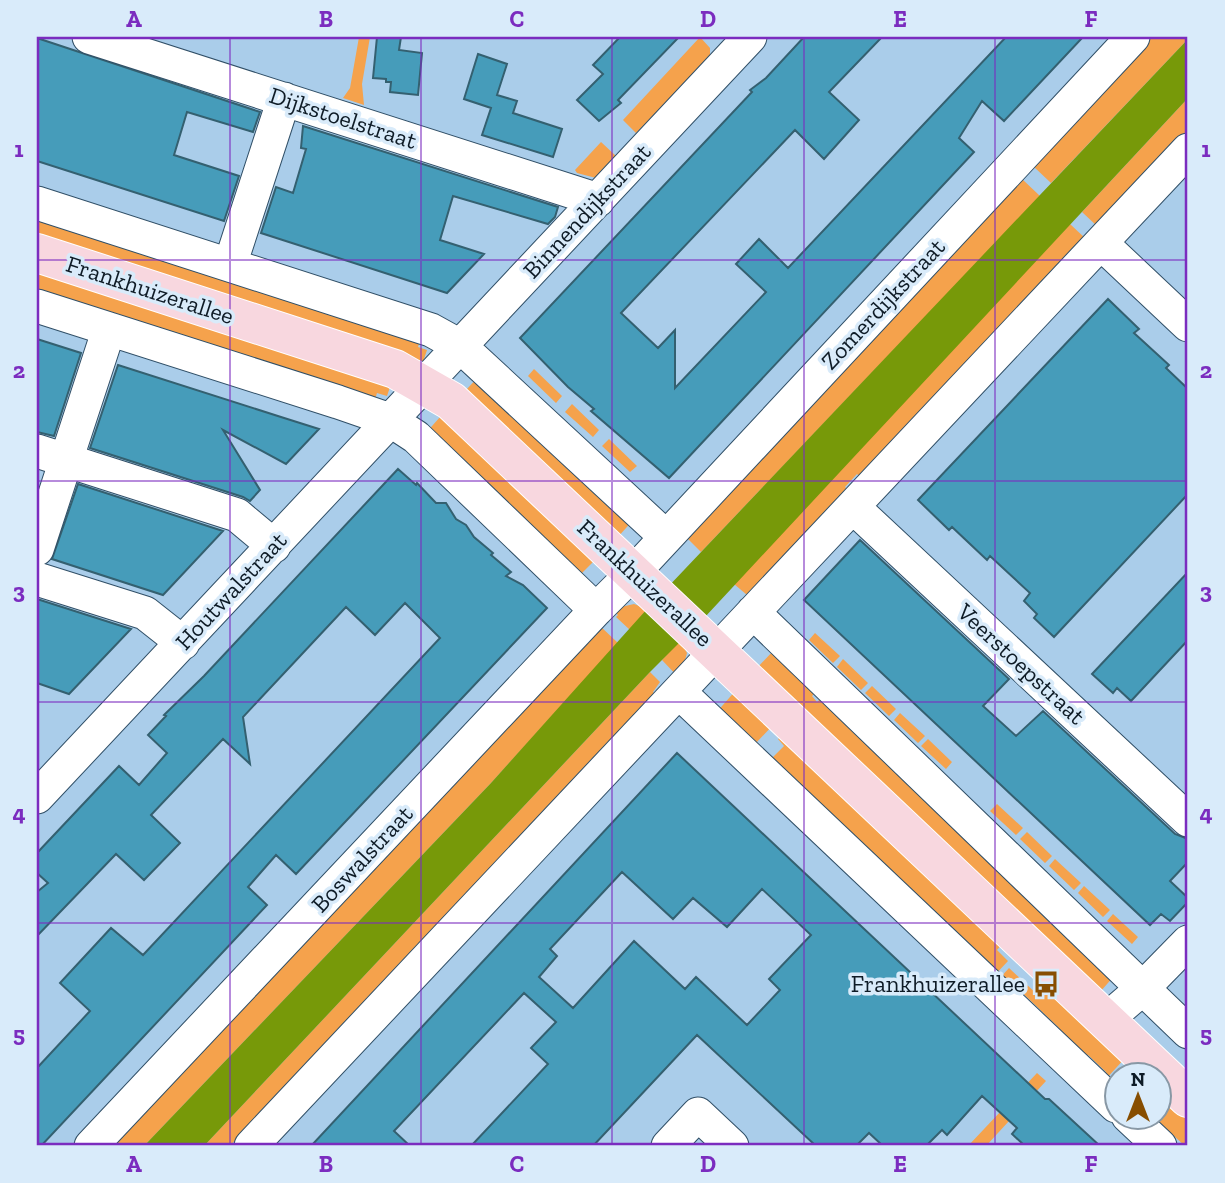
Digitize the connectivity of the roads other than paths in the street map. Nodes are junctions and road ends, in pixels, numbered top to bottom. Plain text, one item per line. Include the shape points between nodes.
1 (89, 37) edge
2 (1133, 37) edge
3 (738, 41) edge
4 (284, 99) junction
5 (1188, 150) edge
6 (598, 200) junction
7 (37, 203) edge
8 (1101, 243) junction
9 (37, 253) edge
10 (230, 265) junction
11 (37, 306) edge
12 (1188, 325) edge
13 (109, 328) junction
14 (460, 346) junction
15 (423, 384) junction
16 (390, 421) junction
17 (51, 455) edge
18 (853, 507) junction
19 (666, 537) junction
20 (274, 546) junction
21 (37, 549) edge
22 (37, 579) edge
23 (641, 580) junction
24 (596, 610) junction
25 (753, 612) junction
26 (708, 642) junction
27 (183, 643) junction
28 (679, 692) junction
29 (37, 797) edge
30 (1188, 820) edge
31 (1188, 942) edge
32 (1142, 989) junction
33 (1106, 1020) junction
34 (1188, 1032) edge
35 (1102, 1093) edge
36 (1188, 1098) edge
37 (1143, 1130) edge
38 (91, 1146) edge
39 (251, 1146) edge
40 (668, 1146) edge
41 (732, 1146) edge
42 (1160, 1146) edge

1 - 4 street, Dijkstoelstraat
2 - 19 street, Zomerdijkstraat
3 - 6 street, Binnendijkstraat
4 - 6 street, Dijkstoelstraat
4 - 10 street
5 - 8 street
6 - 14 street, Binnendijkstraat
7 - 10 street, Frankhuizerallee
8 - 12 street
8 - 18 street
9 - 15 main road, Frankhuizerallee via 395,369
10 - 14 street, Frankhuizerallee via 431,330
11 - 13 street, Frankhuizerallee
13 - 16 street, Frankhuizerallee
13 - 17 street
14 - 15 street, Binnendijkstraat
14 - 19 street, Frankhuizerallee
15 - 16 street, Houtwalstraat
15 - 23 main road, Frankhuizerallee via 451,401
16 - 20 street, Houtwalstraat
16 - 24 street, Frankhuizerallee via 416,437
17 - 20 street via 237,515
17 - 21 street
18 - 25 street
18 - 30 street, Veerstoepstraat
19 - 23 street, Zomerdijkstraat
20 - 27 street, Houtwalstraat
22 - 27 street via 145,613
23 - 24 street, Boswalstraat
23 - 26 main road, Frankhuizerallee
24 - 38 street, Boswalstraat
25 - 26 street
25 - 32 street
26 - 28 street
26 - 33 main road, Frankhuizerallee
27 - 29 street, Houtwalstraat
28 - 35 street
28 - 39 street
31 - 32 street
32 - 33 street
32 - 34 street
33 - 36 main road, Frankhuizerallee
37 - 42 street
40 - 41 street via 698,1114

